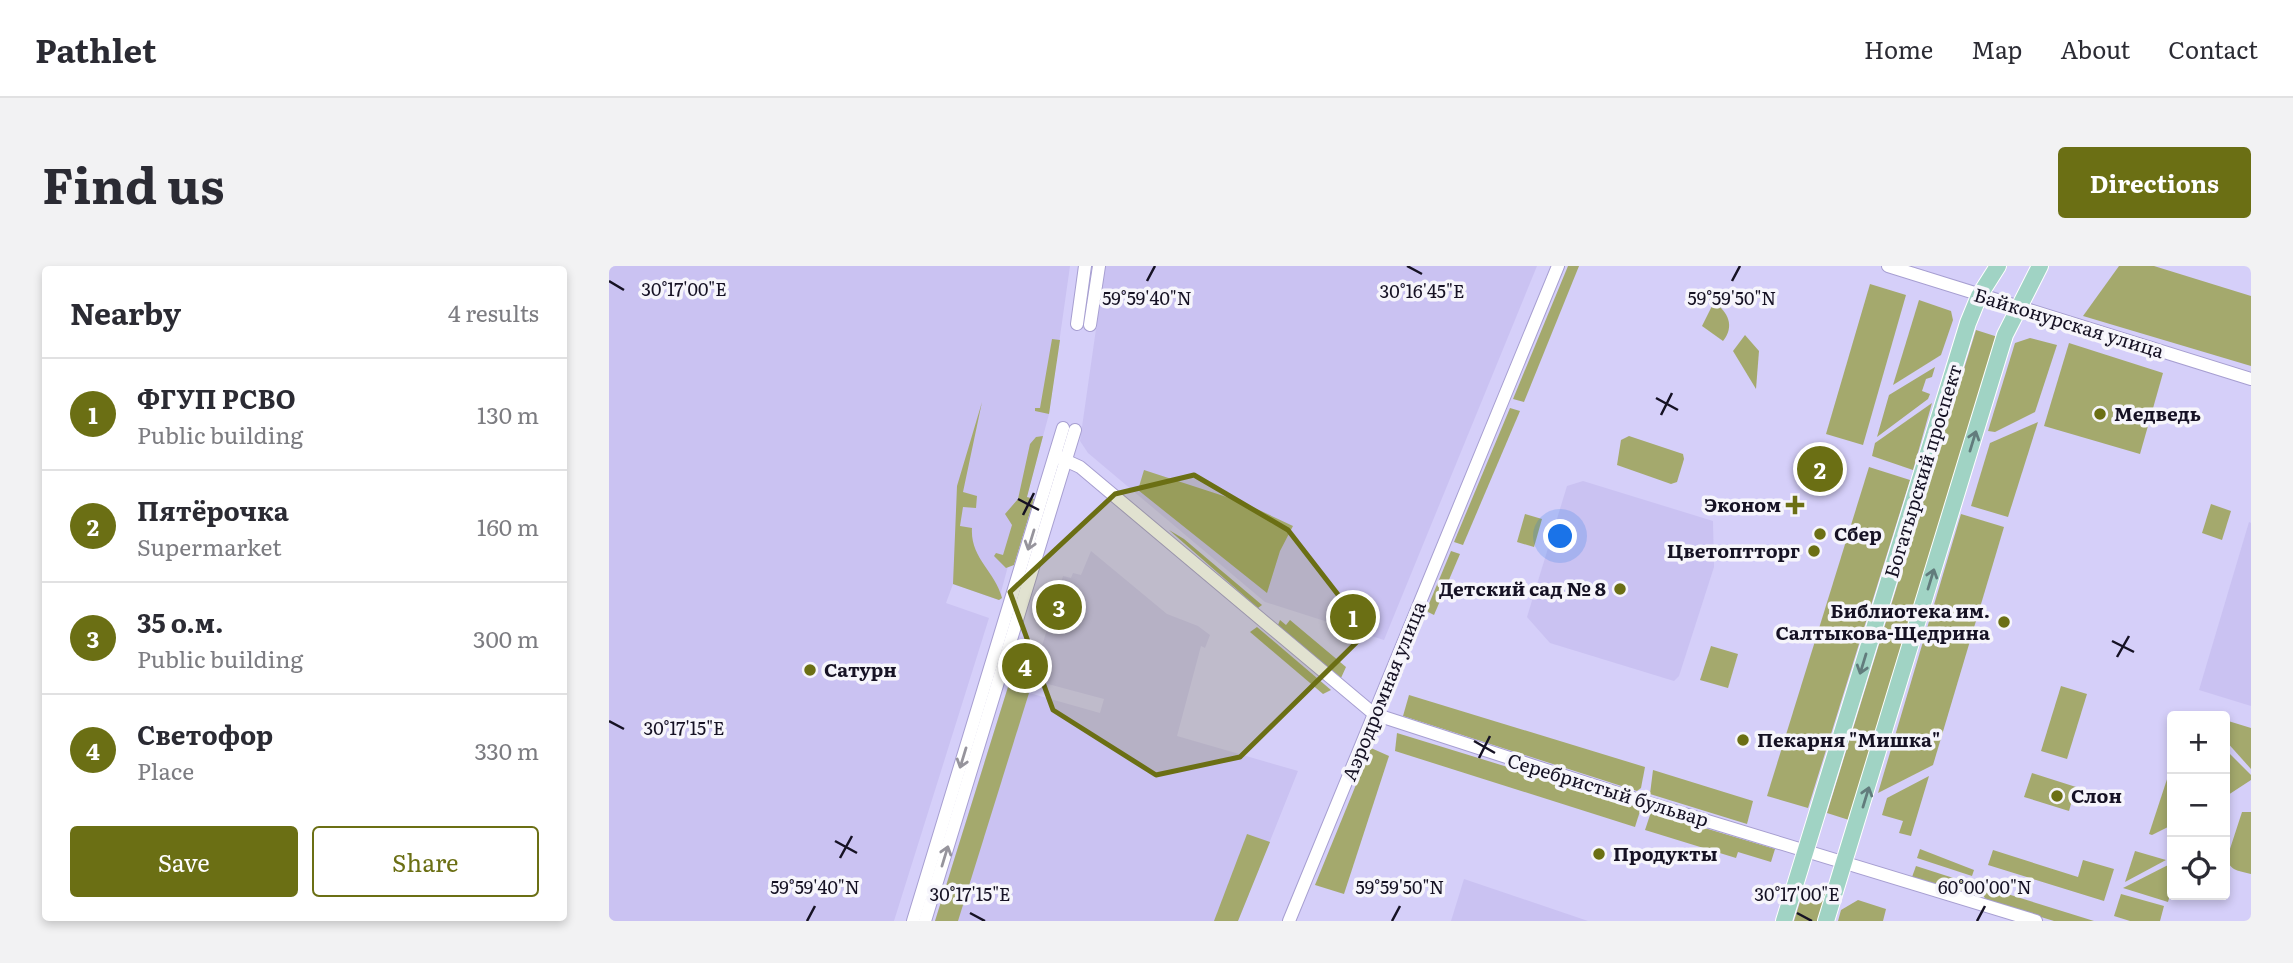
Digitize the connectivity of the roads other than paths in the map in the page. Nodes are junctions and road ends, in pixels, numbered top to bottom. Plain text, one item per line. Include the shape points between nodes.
1 (1086, 266) edge
2 (1099, 266) edge
3 (1558, 266) edge
4 (1888, 266) edge
5 (1998, 266) edge
6 (2040, 266) edge
7 (1979, 296) junction
8 (2018, 307) junction
9 (2251, 379) edge
10 (1069, 429) dead end
11 (1062, 457) junction
12 (1374, 714) junction
13 (1805, 850) junction
14 (1845, 862) junction
15 (913, 921) edge
16 (925, 921) edge
17 (1289, 921) edge
18 (1784, 921) edge
19 (1826, 921) edge
20 (2036, 921) edge

1 - 2 street via 1084,325
3 - 12 street, Аэродромная улица
4 - 7 street, Байконурская улица
5 - 7 main road, Богатырский проспект
6 - 8 main road, Богатырский проспект
7 - 8 street, Байконурская улица
7 -> 13 main road, Богатырский проспект
8 - 9 street, Байконурская улица
14 -> 8 main road, Богатырский проспект via 2005,335
10 - 11 street
11 - 12 street, Серебристый бульвар
11 -> 15 street
16 -> 11 street
12 - 13 street, Серебристый бульвар
12 - 17 street, Аэродромная улица
13 - 14 street, Серебристый бульвар
13 - 18 main road, Богатырский проспект
14 - 19 main road, Богатырский проспект
14 - 20 street, Серебристый бульвар

